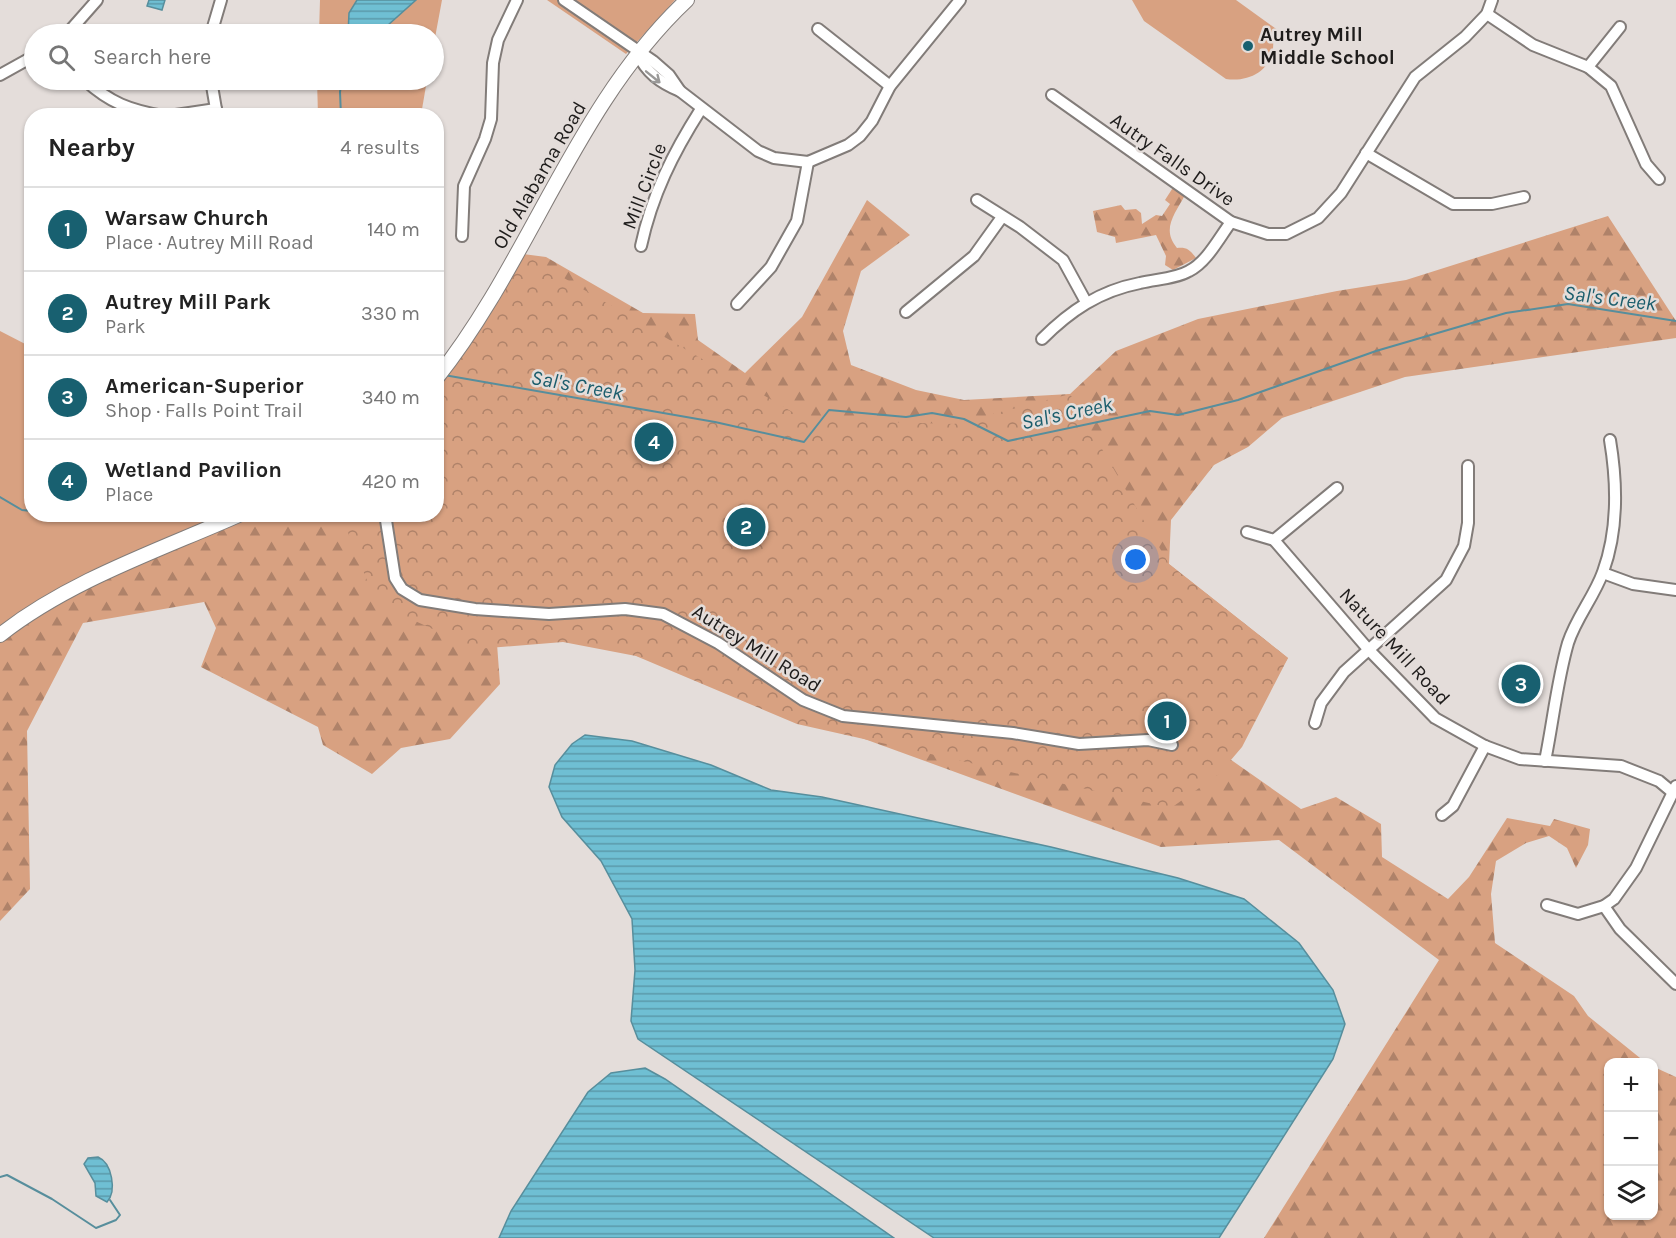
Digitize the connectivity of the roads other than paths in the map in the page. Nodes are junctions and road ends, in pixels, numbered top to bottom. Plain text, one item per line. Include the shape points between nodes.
1 (97, 0) edge
2 (221, 0) edge
3 (517, 0) edge
4 (564, 0) edge
5 (687, 0) edge
6 (960, 0) edge
7 (1492, 0) edge
8 (1486, 14) junction
9 (76, 24) edge
10 (215, 24) edge
11 (1620, 27) dead end
12 (818, 28) dead end
13 (637, 52) junction
14 (24, 62) edge
15 (1588, 67) junction
16 (0, 75) edge
17 (890, 86) junction
18 (97, 90) edge
19 (213, 90) edge
20 (1052, 95) dead end
21 (119, 108) edge
22 (215, 108) edge
23 (701, 109) junction
24 (1366, 153) junction
25 (808, 162) junction
26 (1659, 179) dead end
27 (1524, 197) dead end
28 (977, 200) dead end
29 (1002, 218) junction
30 (1231, 222) junction
31 (462, 236) dead end
32 (641, 246) dead end
33 (1086, 302) junction
34 (737, 304) dead end
35 (906, 312) dead end
36 (1042, 339) dead end
37 (444, 366) edge
38 (1610, 440) dead end
39 (1468, 466) dead end
40 (1337, 488) dead end
41 (223, 522) edge
42 (386, 522) edge
43 (1247, 532) dead end
44 (1274, 540) junction
45 (1603, 573) junction
46 (1676, 590) edge
47 (0, 635) edge
48 (1368, 649) junction
49 (1315, 723) dead end
50 (1172, 744) dead end
51 (1485, 746) junction
52 (1545, 761) junction
53 (1673, 788) edge
54 (1442, 815) dead end
55 (1547, 905) dead end
56 (1604, 906) junction
57 (1676, 984) edge

1 - 9 street
2 - 10 street
3 - 31 street via 498,40 491,119 464,186
4 - 13 street
5 - 13 main road, Old Alabama Road
6 - 17 street
7 - 8 street, Autry Falls Drive
8 - 15 street via 1533,45
8 - 24 street, Autry Falls Drive via 1465,37 1415,77
11 - 15 street
12 - 17 street
13 - 23 street via 645,70
13 - 37 main road, Old Alabama Road via 608,93 484,309
14 - 16 street
15 - 26 street via 1611,86 1646,164
17 - 25 street via 860,136 848,146
18 - 21 street
19 - 22 street
20 - 30 street, Autry Falls Drive
23 - 25 street via 758,151 774,158
23 - 32 street, Mill Circle via 672,155
24 - 27 street via 1453,204 1492,204
24 - 30 street, Autry Falls Drive via 1341,192 1318,218 1296,231 1268,234
25 - 34 street via 797,221 771,267
28 - 29 street
29 - 33 street via 1063,260
29 - 35 street via 974,256
30 - 33 street via 1190,271 1114,290
33 - 36 street via 1067,314
38 - 45 street via 1616,480 1612,533
39 - 48 street via 1464,546 1446,580
40 - 44 street
41 - 47 main road via 86,583
42 - 50 street, Autrey Mill Road via 395,578 402,589 420,600 475,609 549,614 625,609 663,614 718,643 803,700 843,716 1013,733 1079,744 1148,740
43 - 44 street
44 - 48 street, Nature Mill Road
45 - 46 street via 1632,584
45 - 52 street via 1569,641
48 - 49 street via 1344,672 1321,703
48 - 51 street, Nature Mill Road via 1435,718
51 - 52 street, Nature Mill Road via 1520,759
51 - 54 street via 1454,806
52 - 53 street, Nature Mill Road via 1621,766
53 - 56 street via 1636,868 1614,899
55 - 56 street via 1578,914
56 - 57 street via 1620,929

